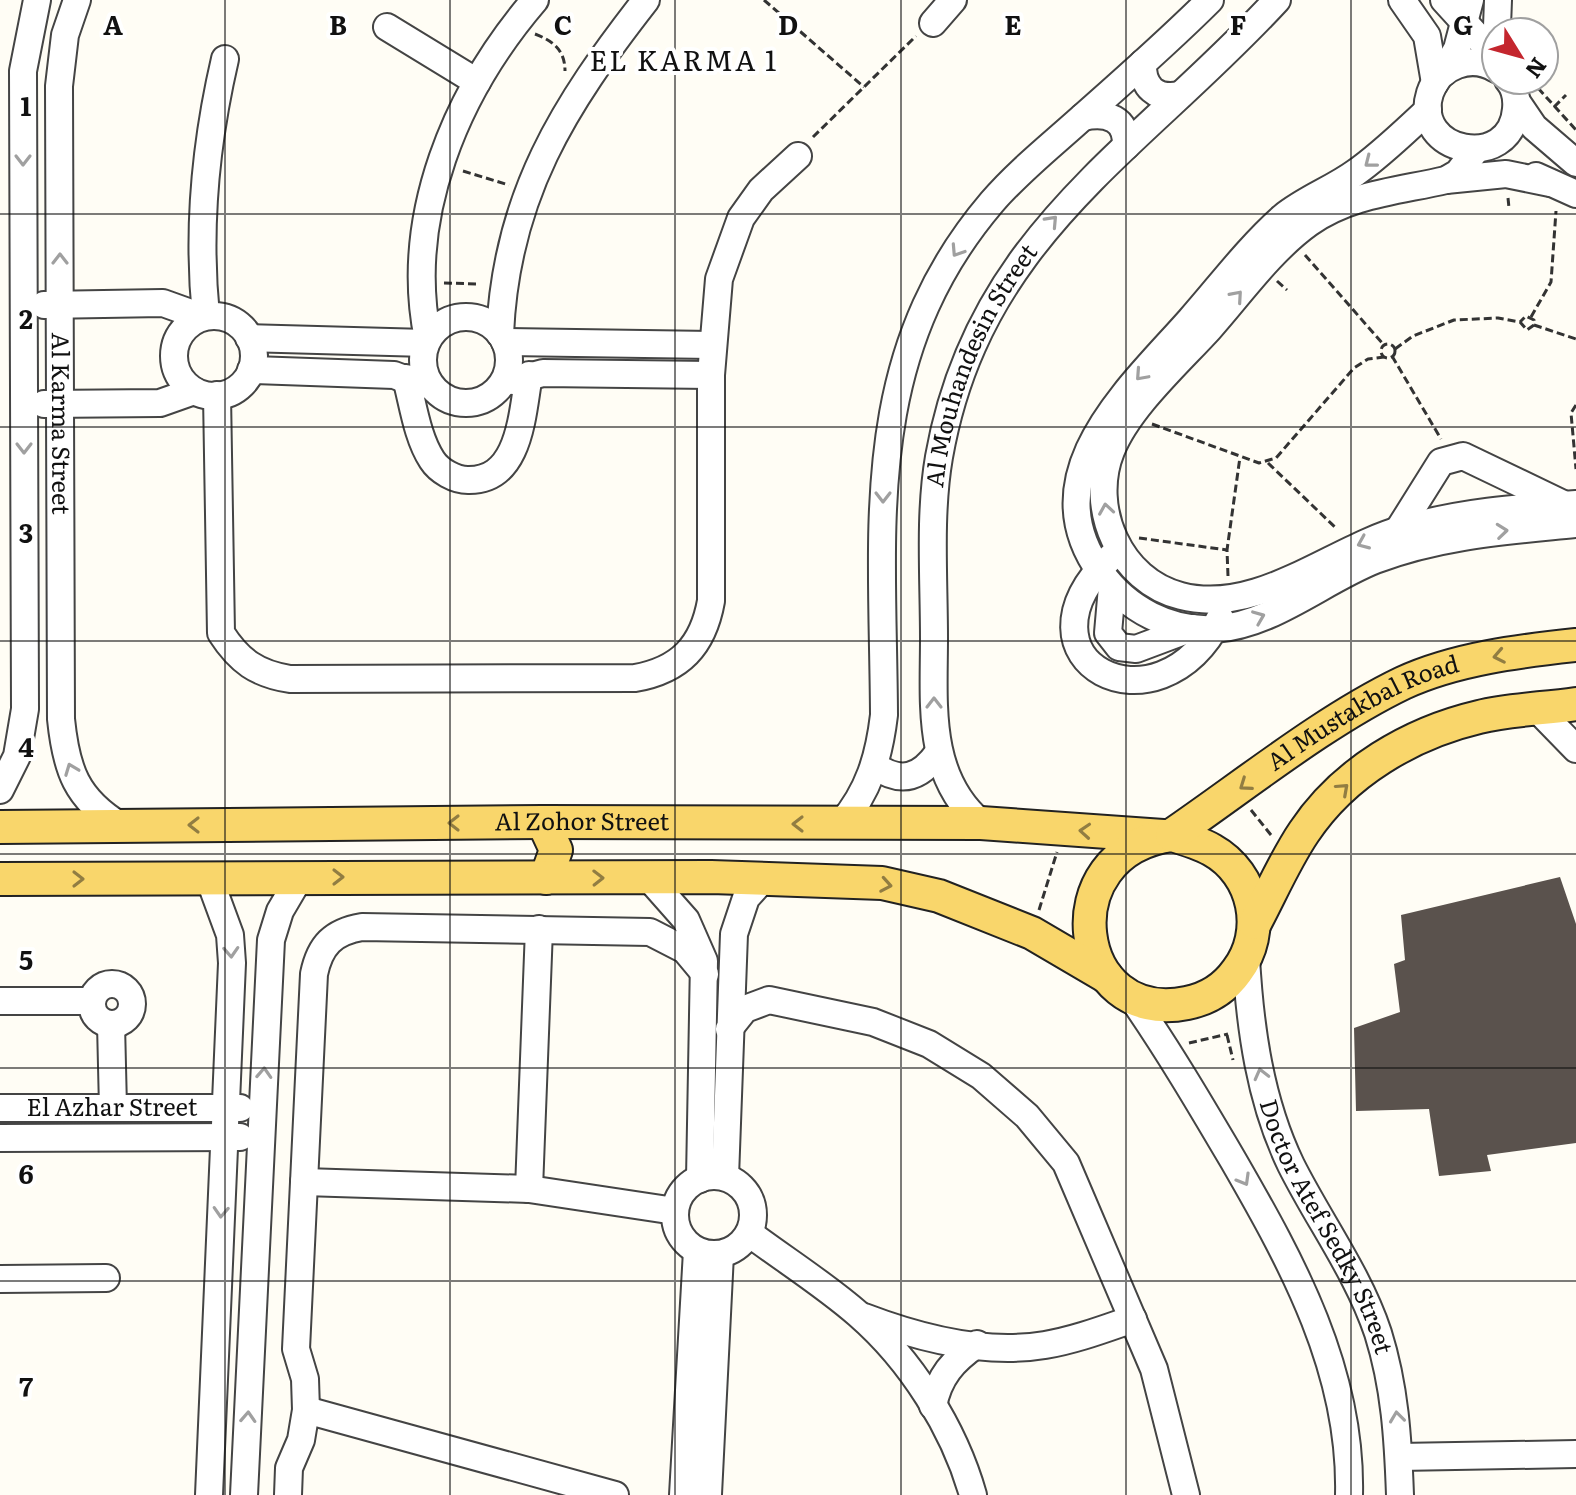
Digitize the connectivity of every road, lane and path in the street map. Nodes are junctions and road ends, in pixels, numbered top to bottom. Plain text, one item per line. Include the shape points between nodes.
1 (37, 0) edge
2 (77, 0) edge
3 (646, 0) edge
4 (764, 0) edge
5 (1210, 0) edge
6 (1277, 0) edge
7 (1402, 0) edge
8 (1444, 0) edge
9 (538, 11) edge
10 (942, 12) edge
11 (1468, 12) edge
12 (387, 27) dead end
13 (1480, 30) edge
14 (225, 59) dead end
15 (1143, 63) junction
16 (1480, 63) edge
17 (565, 75) dead end
18 (1439, 77) junction
19 (477, 82) junction
20 (864, 87) junction
21 (1180, 95) junction
22 (1566, 95) dead end
23 (1518, 96) edge
24 (1522, 96) edge
25 (1535, 96) edge
26 (1554, 107) junction
27 (1428, 110) junction
28 (1083, 117) junction
29 (1576, 130) edge
30 (1126, 146) junction
31 (1478, 150) junction
32 (794, 158) joint
33 (465, 160) dead end
34 (1576, 163) edge
35 (1446, 180) junction
36 (509, 185) dead end
37 (1561, 187) edge
38 (1291, 238) junction
39 (421, 284) junction
40 (504, 289) junction
41 (24, 305) junction
42 (60, 306) junction
43 (204, 317) junction
44 (1531, 317) junction
45 (1520, 322) junction
46 (1534, 325) junction
47 (249, 338) junction
48 (503, 338) junction
49 (1576, 339) edge
50 (427, 341) junction
51 (712, 345) junction
52 (1384, 345) junction
53 (1177, 349) junction
54 (1395, 349) junction
55 (1392, 356) junction
56 (1384, 357) junction
57 (251, 370) junction
58 (529, 375) junction
59 (711, 375) junction
60 (406, 378) junction
61 (205, 393) junction
62 (493, 393) junction
63 (440, 394) junction
64 (24, 404) junction
65 (60, 404) junction
66 (1576, 405) edge
67 (1131, 418) junction
68 (1240, 457) junction
69 (1451, 457) junction
70 (1268, 463) junction
71 (1576, 469) edge
72 (1572, 511) edge
73 (1399, 529) junction
74 (1115, 541) junction
75 (1355, 546) junction
76 (1227, 550) junction
77 (1105, 578) junction
78 (1229, 600) junction
79 (1203, 628) junction
80 (1576, 645) edge
81 (1576, 704) edge
82 (1538, 710) junction
83 (1576, 749) edge
84 (938, 753) junction
85 (875, 766) junction
86 (0, 790) edge
87 (1235, 792) junction
88 (543, 822) junction
89 (981, 823) junction
90 (841, 824) junction
91 (121, 826) junction
92 (0, 827) edge
93 (1064, 829) junction
94 (1168, 836) junction
95 (1289, 857) junction
96 (300, 877) junction
97 (648, 877) junction
98 (209, 878) junction
99 (546, 878) junction
100 (764, 878) junction
101 (0, 879) edge
102 (736, 921) junction
103 (688, 922) junction
104 (1255, 923) junction
105 (539, 929) junction
106 (1032, 933) junction
107 (1246, 958) junction
108 (705, 974) junction
109 (1118, 986) junction
110 (0, 1001) edge
111 (721, 1020) junction
112 (1251, 1029) junction
113 (1167, 1048) junction
114 (7, 1108) edge
115 (113, 1108) junction
116 (226, 1108) junction
117 (262, 1109) junction
118 (225, 1137) junction
119 (261, 1137) junction
120 (8, 1138) edge
121 (712, 1178) junction
122 (304, 1182) junction
123 (529, 1189) junction
124 (675, 1211) junction
125 (749, 1233) junction
126 (709, 1252) junction
127 (106, 1278) dead end
128 (0, 1279) edge
129 (859, 1315) junction
130 (1133, 1319) junction
131 (977, 1344) junction
132 (933, 1406) junction
133 (306, 1410) junction
134 (1576, 1454) edge
135 (1399, 1457) junction
136 (209, 1495) edge
137 (244, 1495) edge
138 (288, 1495) edge
139 (615, 1495) edge
140 (697, 1495) edge
141 (973, 1495) edge
142 (1186, 1495) edge
143 (1349, 1495) edge
144 (1400, 1495) edge

1 -> 41 street, Al Karma Street via 23,71
42 -> 2 street, Al Karma Street via 59,86 65,35
3 - 40 street via 547,143
4 - 20 path
5 - 15 street
6 - 21 street, Al Mouhandesin Street
7 - 18 street via 1427,36
8 - 11 street
9 - 17 path via 531,33 555,44
9 - 19 street
10 - 20 path
11 - 13 street
11 - 18 street via 1457,49
12 - 19 street
14 - 43 street via 202,205
15 - 21 street via 1147,87 1156,95
15 - 28 street
16 - 18 street via 1458,64
18 - 27 street
19 - 39 street via 457,121 429,205
20 - 32 path
21 - 30 street, Al Mouhandesin Street
22 - 26 path
23 - 31 street via 1509,132
24 - 34 street via 1534,127
25 - 26 path
26 - 29 path
27 - 31 street via 1443,140
27 -> 53 street via 1353,175 1285,216
28 - 30 street via 1116,118
28 -> 85 street via 993,201 956,251 926,305 899,377 883,484 884,715
84 -> 30 street, Al Mouhandesin Street via 934,518 939,458 953,393 978,330 1025,253
31 - 35 street
31 - 37 street
32 - 51 street via 741,218 717,290
33 - 36 path via 461,170
35 - 37 street via 1506,174
35 - 38 street via 1354,200
37 - 44 path via 1554,269 1546,295
38 - 52 path
53 -> 38 street
39 - 40 path
39 - 50 street
40 - 48 street
41 - 42 street
41 - 64 street, Al Karma Street
42 - 43 street via 163,303
42 - 65 street, Al Karma Street
43 - 47 street via 239,324
43 - 61 street via 188,325 174,351 182,380
44 - 45 path
44 - 46 path
45 - 46 path via 1527,330
45 - 54 path via 1454,320
46 - 49 path
47 - 50 street
47 - 57 street
48 - 50 street via 490,324 463,317 437,328
48 - 51 street
48 - 62 street via 508,370
50 - 63 street via 425,371
51 - 59 street
52 - 54 path
52 - 56 path
53 - 67 street
53 -> 77 street via 1105,417 1082,465 1079,519 1086,545
54 - 55 path
55 - 56 path
55 - 69 path
56 - 70 path via 1354,368
57 - 60 street
57 - 61 street via 231,392
58 - 59 street
58 - 60 street via 512,452 501,468 466,481 433,463
58 - 62 street
59 - 61 street via 707,625 679,663 635,678 290,679 248,666 221,633
60 - 63 street
61 - 65 street via 160,403
62 - 63 street via 466,403
64 - 65 street
64 -> 86 street, Al Karma Street via 25,709 17,756
91 -> 65 street, Al Karma Street via 96,811 76,783 64,752
66 - 71 path via 1571,413
67 - 68 path
74 -> 67 street via 1103,501 1106,467
68 - 70 path
68 - 76 path
69 - 72 street via 1463,456
69 - 73 street via 1441,462
70 - 75 path
72 - 73 street via 1481,510
79 -> 72 street via 1262,617 1361,567 1417,547
73 -> 75 street
74 - 76 path
74 - 77 street
74 - 78 street via 1155,585 1178,596
75 - 78 street
76 - 78 path
77 - 79 street via 1148,614
77 - 79 street via 1085,585 1074,622 1084,659 1097,673 1132,681 1168,672 1199,650
78 - 79 street
80 -> 87 main road, Al Mustakbal Road via 1459,664 1404,683 1340,719
81 - 82 main road, Al Mustakbal Road
82 - 83 street
95 -> 82 main road, Al Mustakbal Road via 1334,797 1374,762 1416,736 1481,716
84 - 85 street via 927,769 910,778 891,777
84 - 89 street, Al Mouhandesin Street via 964,808
85 - 90 street via 857,806
87 - 94 main road, Al Mustakbal Road
87 - 95 path
90 -> 88 main road, Al Zohor Street
88 -> 91 main road, Al Zohor Street
88 - 99 main road via 556,850
89 - 90 main road, Al Zohor Street
89 - 93 main road, Al Zohor Street
91 - 92 main road, Al Zohor Street
94 -> 93 main road, Al Zohor Street
93 - 106 path
94 - 104 main road via 1226,859 1247,888
94 - 109 main road via 1124,853 1091,897 1088,934 1093,952
95 - 104 main road, Al Mustakbal Road
96 - 98 main road
96 -> 99 main road
117 -> 96 street via 271,940
99 -> 97 main road
97 - 100 main road
97 - 103 street
101 -> 98 main road
98 -> 116 street via 230,935
100 - 102 street via 746,898
100 -> 106 main road via 882,883 939,896
102 - 103 street
102 - 111 street
103 - 108 street
104 - 107 main road
105 - 108 street via 650,932 685,950
105 - 122 street via 362,927 328,940 317,955 314,974
105 - 123 street
106 - 109 main road
107 - 109 main road via 1224,985 1195,1001 1162,1005
107 - 112 street, Doctor Atef Sedky Street
108 - 111 street
109 - 113 street, Doctor Atef Sedky Street
110 - 115 street via 92,1001 101,1021 111,1024
111 - 121 street
111 - 130 street via 756,1003 782,1002 873,1022 929,1044 981,1076 1027,1116 1066,1163
112 - 113 path
135 -> 112 street, Doctor Atef Sedky Street via 1396,1407 1377,1330 1290,1163
113 -> 143 street, Doctor Atef Sedky Street via 1287,1253 1309,1305 1341,1405 1350,1459
114 - 115 street, El Azhar Street
114 - 120 street
115 - 116 street, El Azhar Street
116 - 117 street, El Azhar Street
116 - 118 street
117 - 119 street
118 - 119 street, El Azhar Street
118 - 120 street, El Azhar Street
118 -> 136 street
137 -> 119 street
121 - 124 street via 688,1186
121 - 125 street via 747,1193 753,1220
122 - 123 street
122 - 133 street via 296,1349 305,1379
123 - 124 street
124 - 126 street via 680,1235
125 - 126 street via 742,1243
125 - 129 street
126 - 140 street
127 - 128 street
129 - 131 street via 916,1335
129 - 132 street
130 - 131 street via 1041,1346
130 - 142 street via 1154,1369
131 - 132 street via 951,1364
132 - 141 street
133 - 138 street via 289,1468
133 - 139 street
134 - 135 street
135 - 144 street, Doctor Atef Sedky Street

